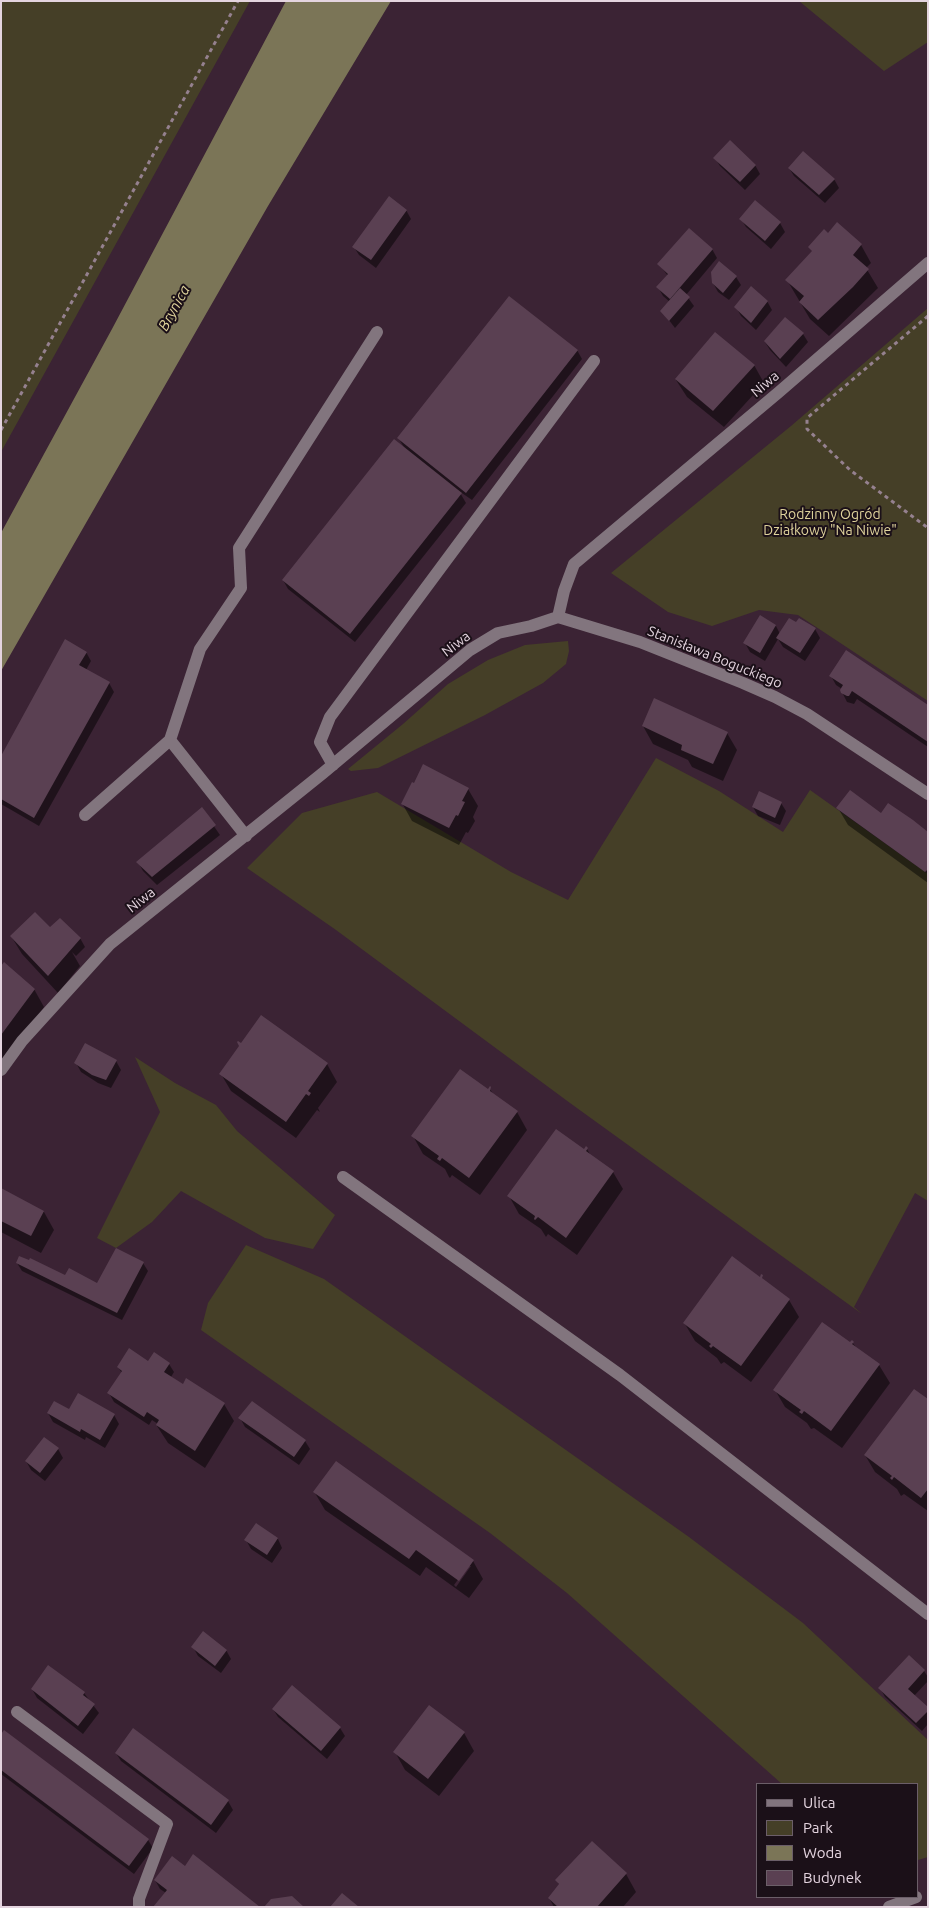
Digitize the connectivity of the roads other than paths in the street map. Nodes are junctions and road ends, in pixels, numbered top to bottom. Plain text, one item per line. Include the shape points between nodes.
1 (928, 263) edge
2 (377, 332) dead end
3 (594, 361) dead end
4 (558, 617) junction
5 (170, 740) junction
6 (333, 765) junction
7 (928, 794) edge
8 (85, 815) dead end
9 (246, 836) junction
10 (1, 1070) edge
11 (343, 1177) dead end
12 (928, 1614) edge
13 (17, 1712) dead end
14 (912, 1898) edge
15 (138, 1907) edge
16 (889, 1907) edge

1 - 4 street, Niwa via 574,564
2 - 5 street via 239,548 241,588 200,650
3 - 6 street via 330,717 320,742
4 - 6 street, Niwa via 498,633 470,650
4 - 7 street, Stanisława Boguckiego via 640,642 744,682 807,714
5 - 8 street
5 - 9 street
6 - 9 street, Niwa
9 - 10 street, Niwa via 110,944 22,1041
11 - 12 street via 620,1375
13 - 15 street via 167,1824
14 - 16 street

